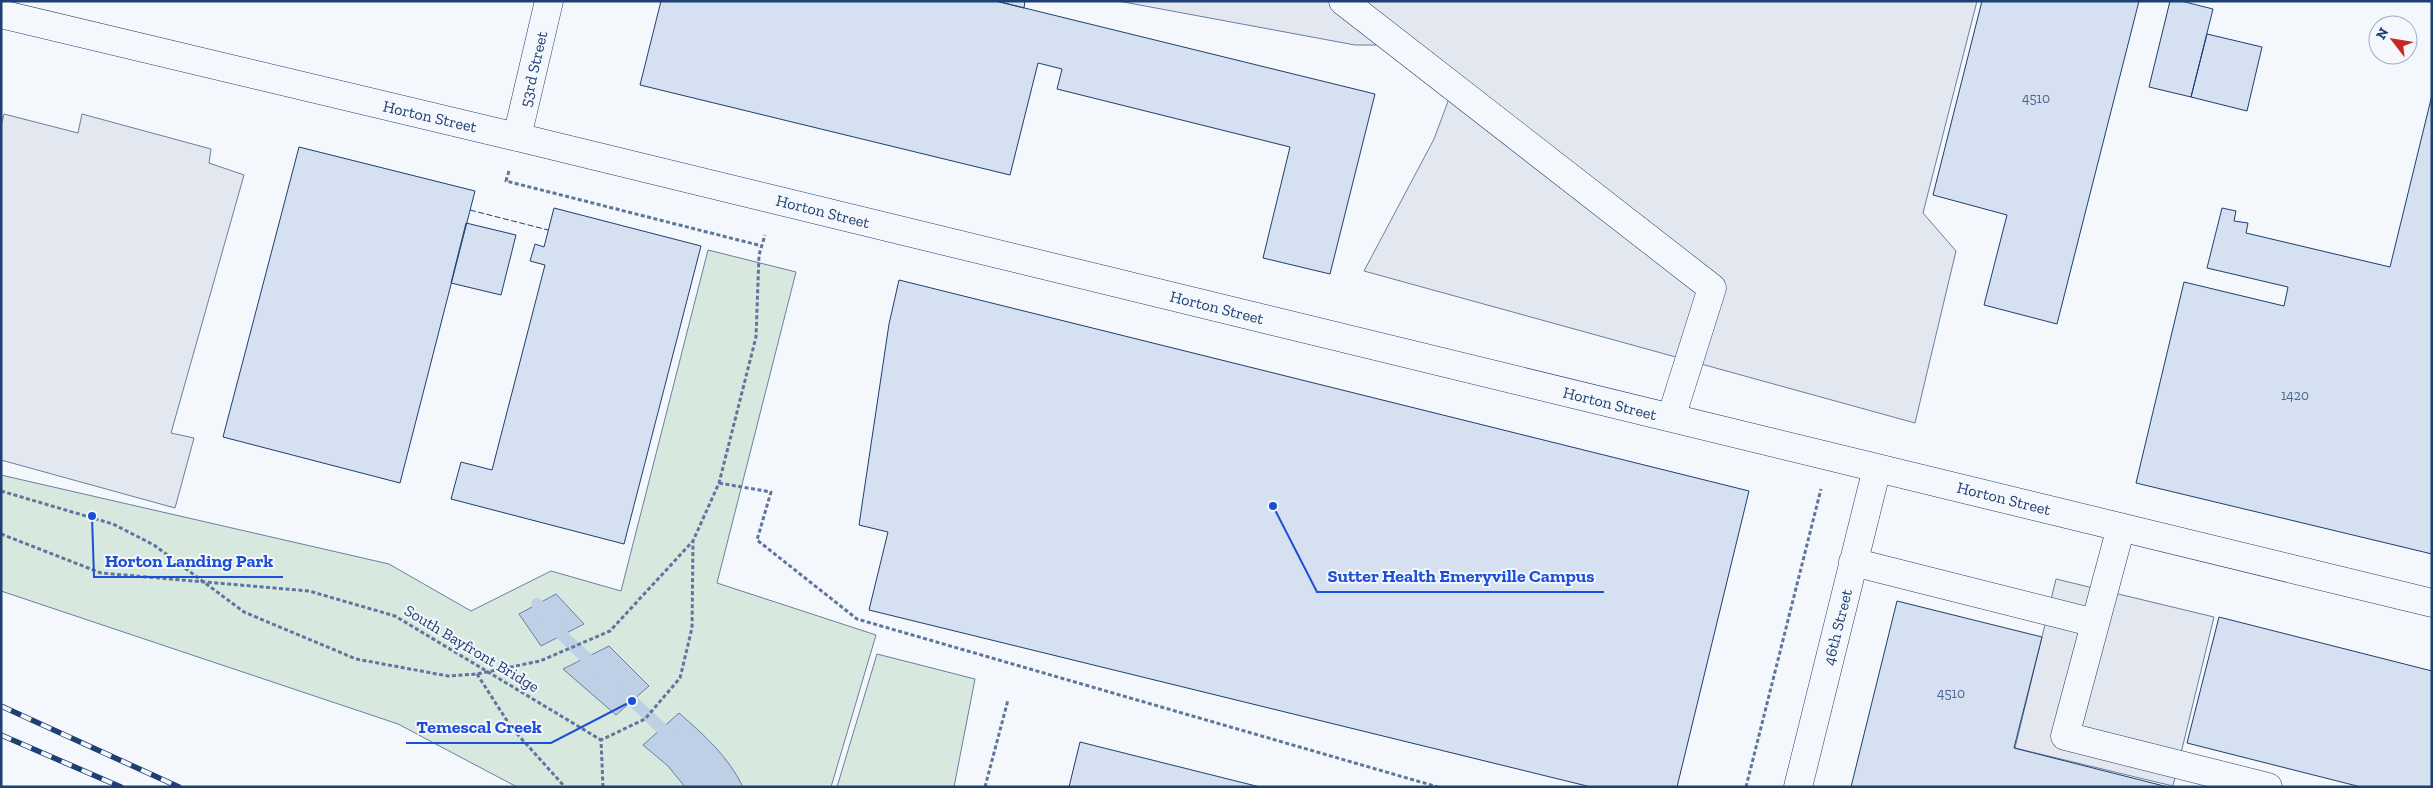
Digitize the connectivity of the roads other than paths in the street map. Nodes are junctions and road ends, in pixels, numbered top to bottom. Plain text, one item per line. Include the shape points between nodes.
1 (549, 1) edge
2 (1343, 1) edge
3 (1, 14) edge
4 (517, 137) junction
5 (1670, 418) junction
6 (1877, 468) junction
7 (2120, 527) junction
8 (1853, 562) junction
9 (2432, 603) edge
10 (2095, 623) junction
11 (1798, 787) edge
12 (2268, 787) edge

1 - 4 street, 53rd Street
2 - 5 street via 1712,288
3 - 4 street, Horton Street
4 - 5 street, Horton Street
5 - 6 street, Horton Street
6 - 7 street, Horton Street
6 - 8 street, 46th Street
7 - 9 street, Horton Street
7 - 10 street
8 - 10 street
8 - 11 street, 46th Street
10 - 12 street via 2065,736

